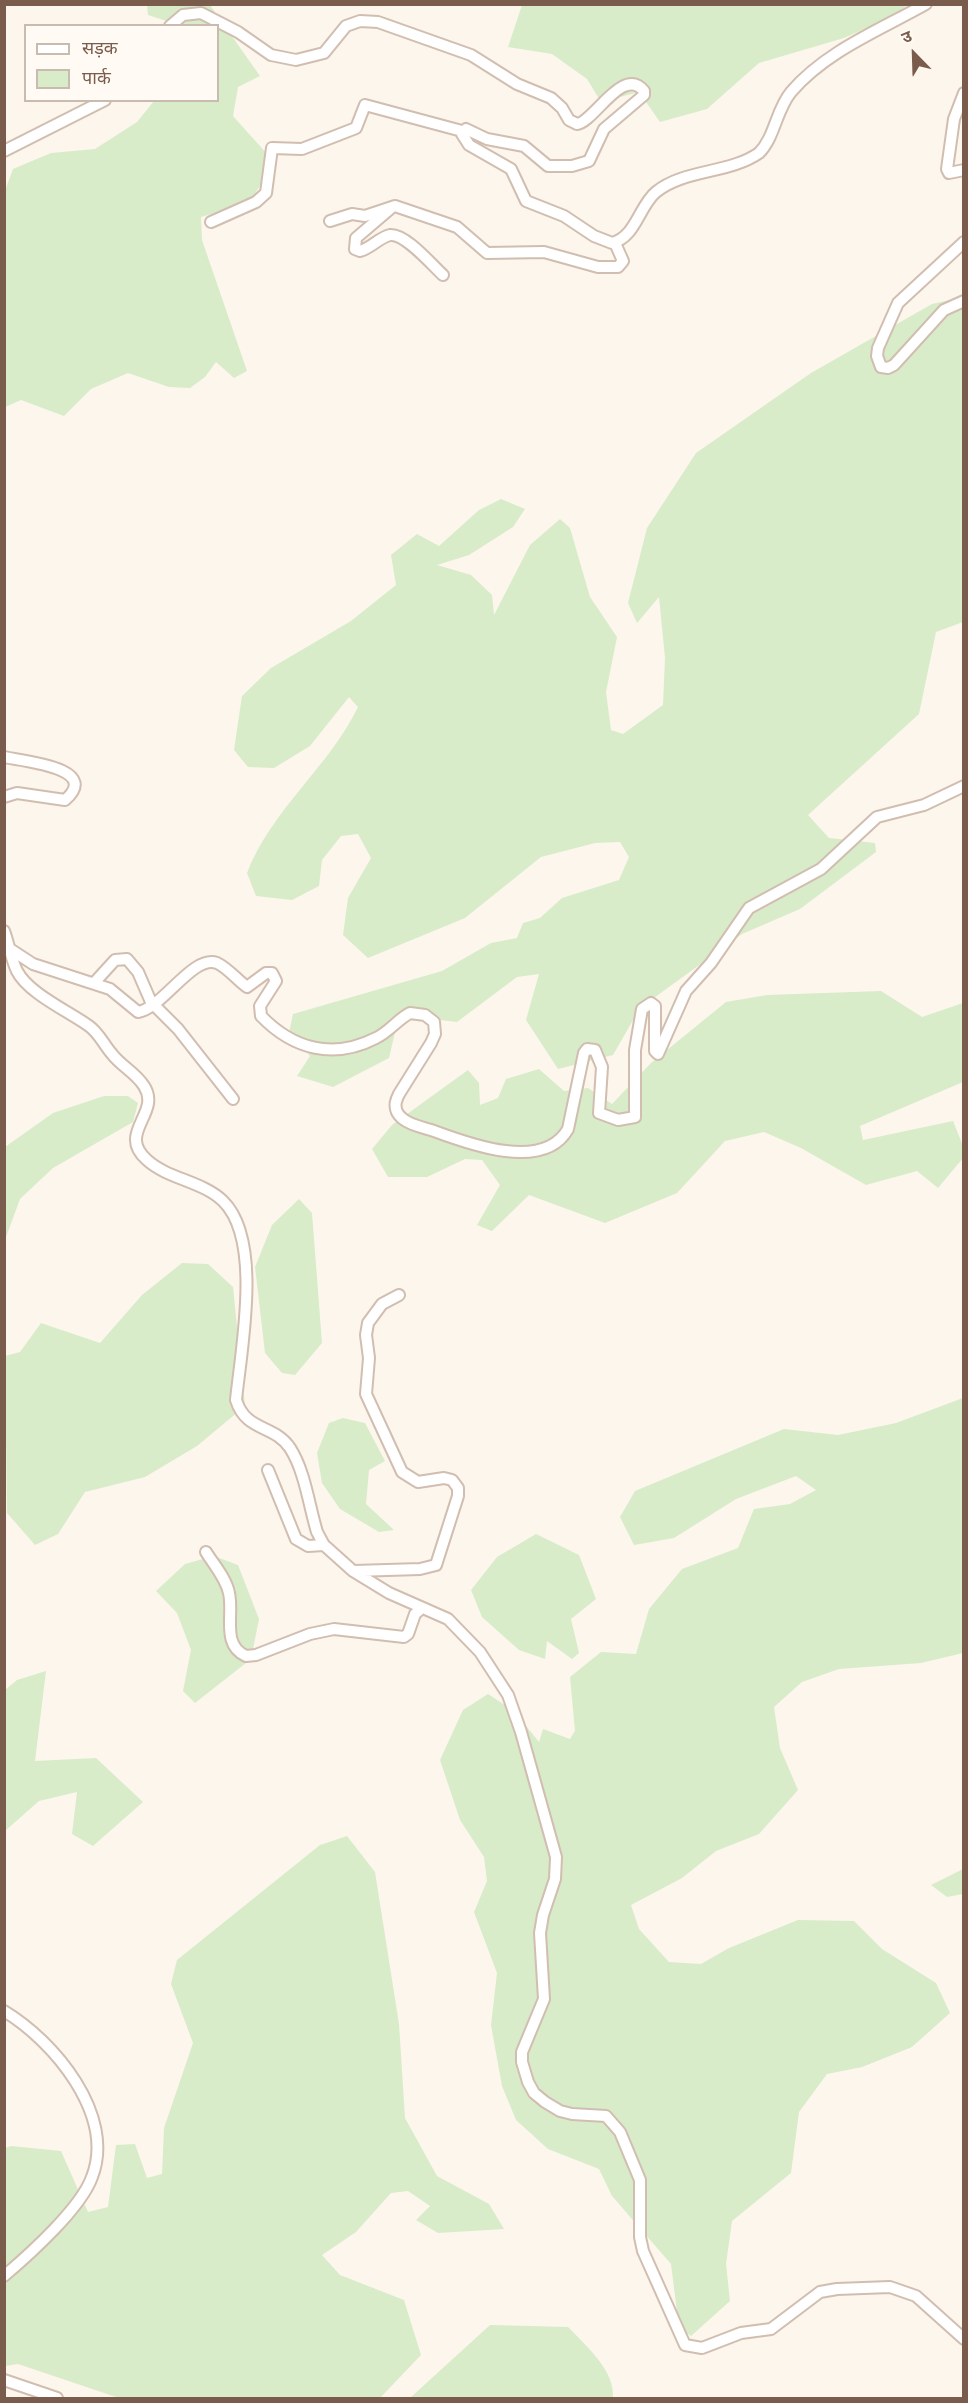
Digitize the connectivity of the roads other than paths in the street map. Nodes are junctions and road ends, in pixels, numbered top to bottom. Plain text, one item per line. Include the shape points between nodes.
1 (926, 4) edge
2 (172, 24) edge
3 (963, 93) edge
4 (101, 102) edge
5 (462, 131) junction
6 (4, 151) edge
7 (963, 170) edge
8 (392, 206) junction
9 (330, 221) dead end
10 (211, 222) dead end
11 (963, 242) edge
12 (615, 243) junction
13 (443, 275) dead end
14 (963, 301) edge
15 (4, 757) edge
16 (963, 786) edge
17 (4, 797) edge
18 (4, 932) edge
19 (10, 949) junction
20 (94, 983) junction
21 (154, 1005) junction
22 (233, 1099) dead end
23 (399, 1295) dead end
24 (268, 1470) dead end
25 (324, 1545) junction
26 (206, 1552) dead end
27 (353, 1572) junction
28 (422, 1608) junction
29 (4, 2011) edge
30 (4, 2276) edge
31 (963, 2339) edge
32 (4, 2380) edge
33 (57, 2398) edge

1 - 12 street via 848,46 799,84 788,96 759,153 661,188 648,200 628,233
2 - 5 street via 183,15 201,13 271,55 296,60 324,54 346,26 360,21 378,22 471,55 517,84 551,98 577,124 625,87 634,84 644,91 638,101 604,129 591,159 585,163 548,166 524,146
3 - 7 street via 954,119 947,169 949,173
4 - 6 street
5 - 10 street via 365,105 356,128 302,149 272,148 266,193
5 - 12 street via 469,144 511,169 526,201
8 - 9 street via 365,216 352,214
8 - 12 street via 457,227 487,253 544,252 612,268 623,261
8 - 13 street via 356,238 355,249 364,250 388,236 396,236
11 - 14 street via 898,303 878,348 881,366 894,365 944,310
15 - 17 street via 57,768 69,774 75,784 73,793 65,800 17,793
16 - 21 street via 924,806 877,817 821,868 749,908 686,991 658,1054 655,1006 649,1003 641,1011 635,1050 635,1117 618,1120 599,1113 602,1067 596,1050 587,1049 568,1129 563,1138 540,1149 506,1151 464,1142 411,1123 397,1112 399,1094 435,1034 434,1023 425,1015 410,1013 378,1038 353,1047 313,1048 293,1043 261,1016 260,1006 276,981 272,974 266,973 247,987 219,964 209,962 189,973
18 - 19 street
19 - 20 street via 33,964
19 - 25 street via 25,982 90,1027 146,1088 147,1110 136,1130 135,1142 147,1160 211,1192 232,1214 243,1240 245,1271 236,1400 248,1421 278,1435 290,1447
20 - 21 street via 138,1012
20 - 21 street via 115,960 123,958 134,967
21 - 22 street
23 - 27 street via 382,1304 368,1323 366,1394 402,1472 418,1482 452,1480 458,1496 436,1565
24 - 25 street via 296,1539 308,1546
25 - 27 street
26 - 28 street via 229,1591 233,1646 246,1656 334,1629 404,1637
27 - 28 street
28 - 31 street via 448,1619 464,1633 497,1675 513,1706 551,1833 555,1879 540,1934 544,1999 522,2052 528,2082 539,2097 560,2111 606,2116 620,2132 640,2180 643,2251 685,2345 702,2348 741,2333 771,2329 820,2292 890,2287 916,2296
29 - 30 street via 42,2038 68,2067 94,2125 97,2157 84,2194
32 - 33 street

